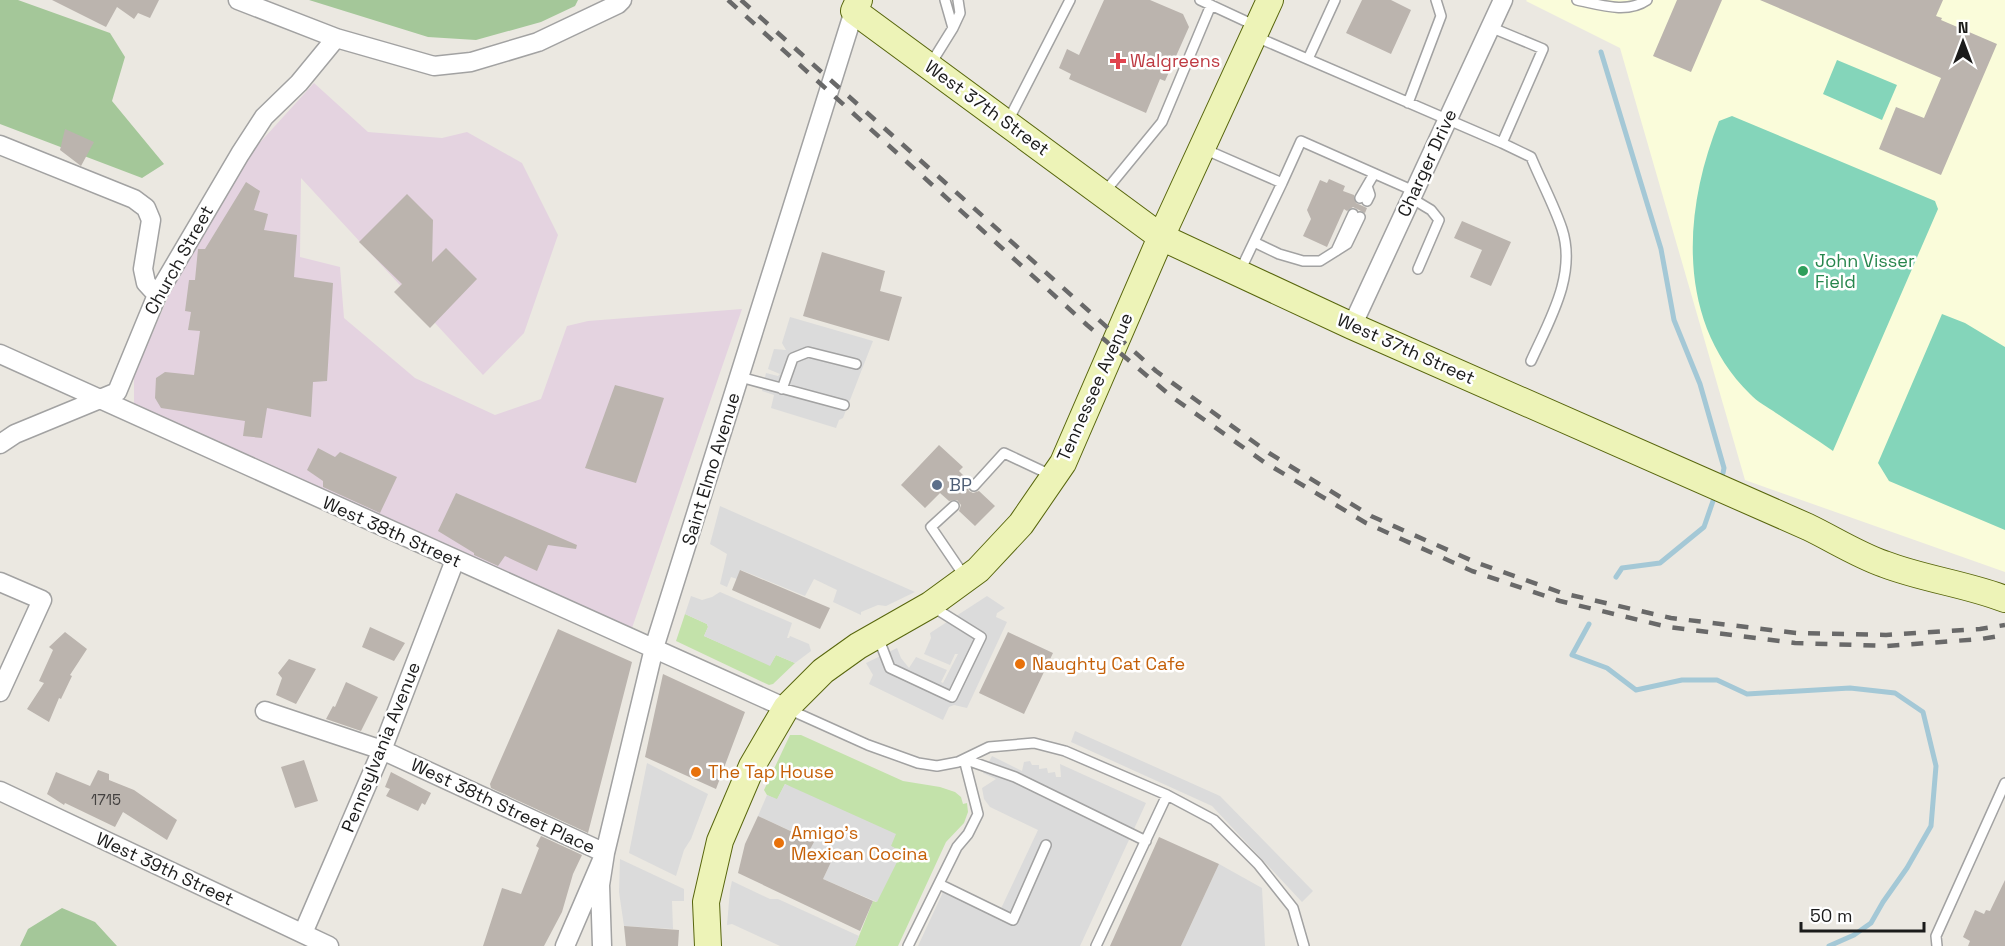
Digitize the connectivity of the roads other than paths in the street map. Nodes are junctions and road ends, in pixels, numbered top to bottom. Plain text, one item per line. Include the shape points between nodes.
1 (238, 0) edge
2 (622, 0) edge
3 (945, 0) edge
4 (958, 0) edge
5 (1070, 0) edge
6 (1200, 0) edge
7 (1270, 0) edge
8 (1335, 0) edge
9 (1436, 0) edge
10 (1503, 0) edge
11 (1577, 0) edge
12 (1647, 0) edge
13 (857, 5) edge
14 (1211, 5) junction
15 (1490, 27) junction
16 (952, 28) junction
17 (1256, 31) junction
18 (336, 38) junction
19 (1308, 60) junction
20 (929, 66) junction
21 (1408, 103) junction
22 (1447, 120) junction
23 (1007, 123) junction
24 (1502, 143) junction
25 (0, 145) edge
26 (1202, 148) junction
27 (1374, 174) junction
28 (1282, 183) junction
29 (1103, 194) junction
30 (1413, 194) junction
31 (1364, 200) dead end
32 (1357, 215) dead end
33 (1161, 237) junction
34 (1254, 242) junction
35 (1418, 269) dead end
36 (1239, 273) junction
37 (157, 295) junction
38 (1352, 326) junction
39 (0, 354) edge
40 (1531, 361) dead end
41 (856, 364) dead end
42 (740, 377) junction
43 (782, 388) junction
44 (98, 399) junction
45 (844, 405) dead end
46 (0, 444) edge
47 (1054, 476) junction
48 (974, 486) dead end
49 (954, 506) dead end
50 (455, 560) junction
51 (966, 579) junction
52 (0, 582) edge
53 (2005, 599) edge
54 (930, 605) junction
55 (877, 634) junction
56 (654, 648) junction
57 (0, 692) edge
58 (786, 708) junction
59 (265, 711) dead end
60 (382, 750) junction
61 (964, 759) junction
62 (2005, 783) edge
63 (0, 791) edge
64 (1167, 795) junction
65 (1146, 840) junction
66 (1046, 845) dead end
67 (605, 853) junction
68 (939, 884) junction
69 (303, 933) junction
70 (329, 946) edge
71 (565, 946) edge
72 (602, 946) edge
73 (708, 946) edge
74 (908, 946) edge
75 (1096, 946) edge
76 (1304, 946) edge
77 (1936, 946) edge

1 - 18 street
2 - 18 street via 538,42 471,62 434,66
3 - 16 lane
4 - 16 lane via 960,13
5 - 23 lane
6 - 14 lane
7 - 17 street, Tennessee Avenue
8 - 19 lane
9 - 21 lane via 1441,16
10 - 15 street, Charger Drive
11 - 12 lane via 1612,7 1637,7
13 - 20 street, West 37th Street
13 - 42 street, Saint Elmo Avenue
14 - 17 lane
14 - 29 lane via 1162,122
15 - 22 street, Charger Drive
15 - 24 lane via 1543,49
16 - 20 lane
17 - 19 lane
17 - 26 street, Tennessee Avenue
18 - 37 street, Church Street via 264,117
19 - 21 lane
20 - 23 street, West 37th Street
21 - 22 lane
22 - 24 lane
22 - 30 street, Charger Drive
23 - 29 street, West 37th Street
24 - 40 lane via 1531,157 1563,231 1560,295
25 - 37 street via 134,199 146,208 151,220 143,269 146,283
26 - 28 lane
26 - 33 street, Tennessee Avenue
27 - 28 lane via 1301,141
27 - 30 lane
27 - 31 lane via 1367,186 1370,195
28 - 34 lane
29 - 33 street, West 37th Street
30 - 35 lane via 1439,220
30 - 38 street, Charger Drive
32 - 34 lane via 1347,244 1320,261 1303,261
33 - 36 street, West 37th Street
33 - 47 street, Tennessee Avenue
34 - 36 lane
36 - 38 street, West 37th Street
37 - 44 street, Church Street via 117,392
38 - 53 street, West 37th Street via 1808,527 1883,564
39 - 44 street, West 38th Street
41 - 43 lane via 808,351 793,358
42 - 43 lane
42 - 56 street, Saint Elmo Avenue
43 - 45 lane
44 - 46 street, Church Street
44 - 50 street, West 38th Street
47 - 48 lane via 1004,453
47 - 51 street, Tennessee Avenue via 1021,524
49 - 51 lane via 931,527
50 - 56 street, West 38th Street
50 - 60 street, Pennsylvania Avenue
51 - 54 street, Tennessee Avenue
52 - 57 street via 42,600
54 - 55 street, Tennessee Avenue
54 - 55 lane via 981,637 952,698 890,668
55 - 58 street, Tennessee Avenue via 823,671
56 - 58 street, West 38th Street
56 - 67 street, Saint Elmo Avenue
58 - 61 lane via 868,746 918,763 937,766
58 - 73 street, Tennessee Avenue via 752,766 720,841 706,902
59 - 60 street, West 38th Street Place
60 - 67 street, West 38th Street Place
60 - 69 street, Pennsylvania Avenue
61 - 64 lane via 989,747 1034,743 1065,751
61 - 65 lane via 1015,777
61 - 68 lane via 978,814
62 - 77 lane via 1936,936
63 - 69 street, West 39th Street
64 - 65 lane
64 - 76 lane via 1214,820 1258,864 1293,908
65 - 75 lane
66 - 68 lane via 1013,920
67 - 71 street
67 - 72 street, Saint Elmo Avenue via 600,885
68 - 74 lane
69 - 70 street, West 39th Street

